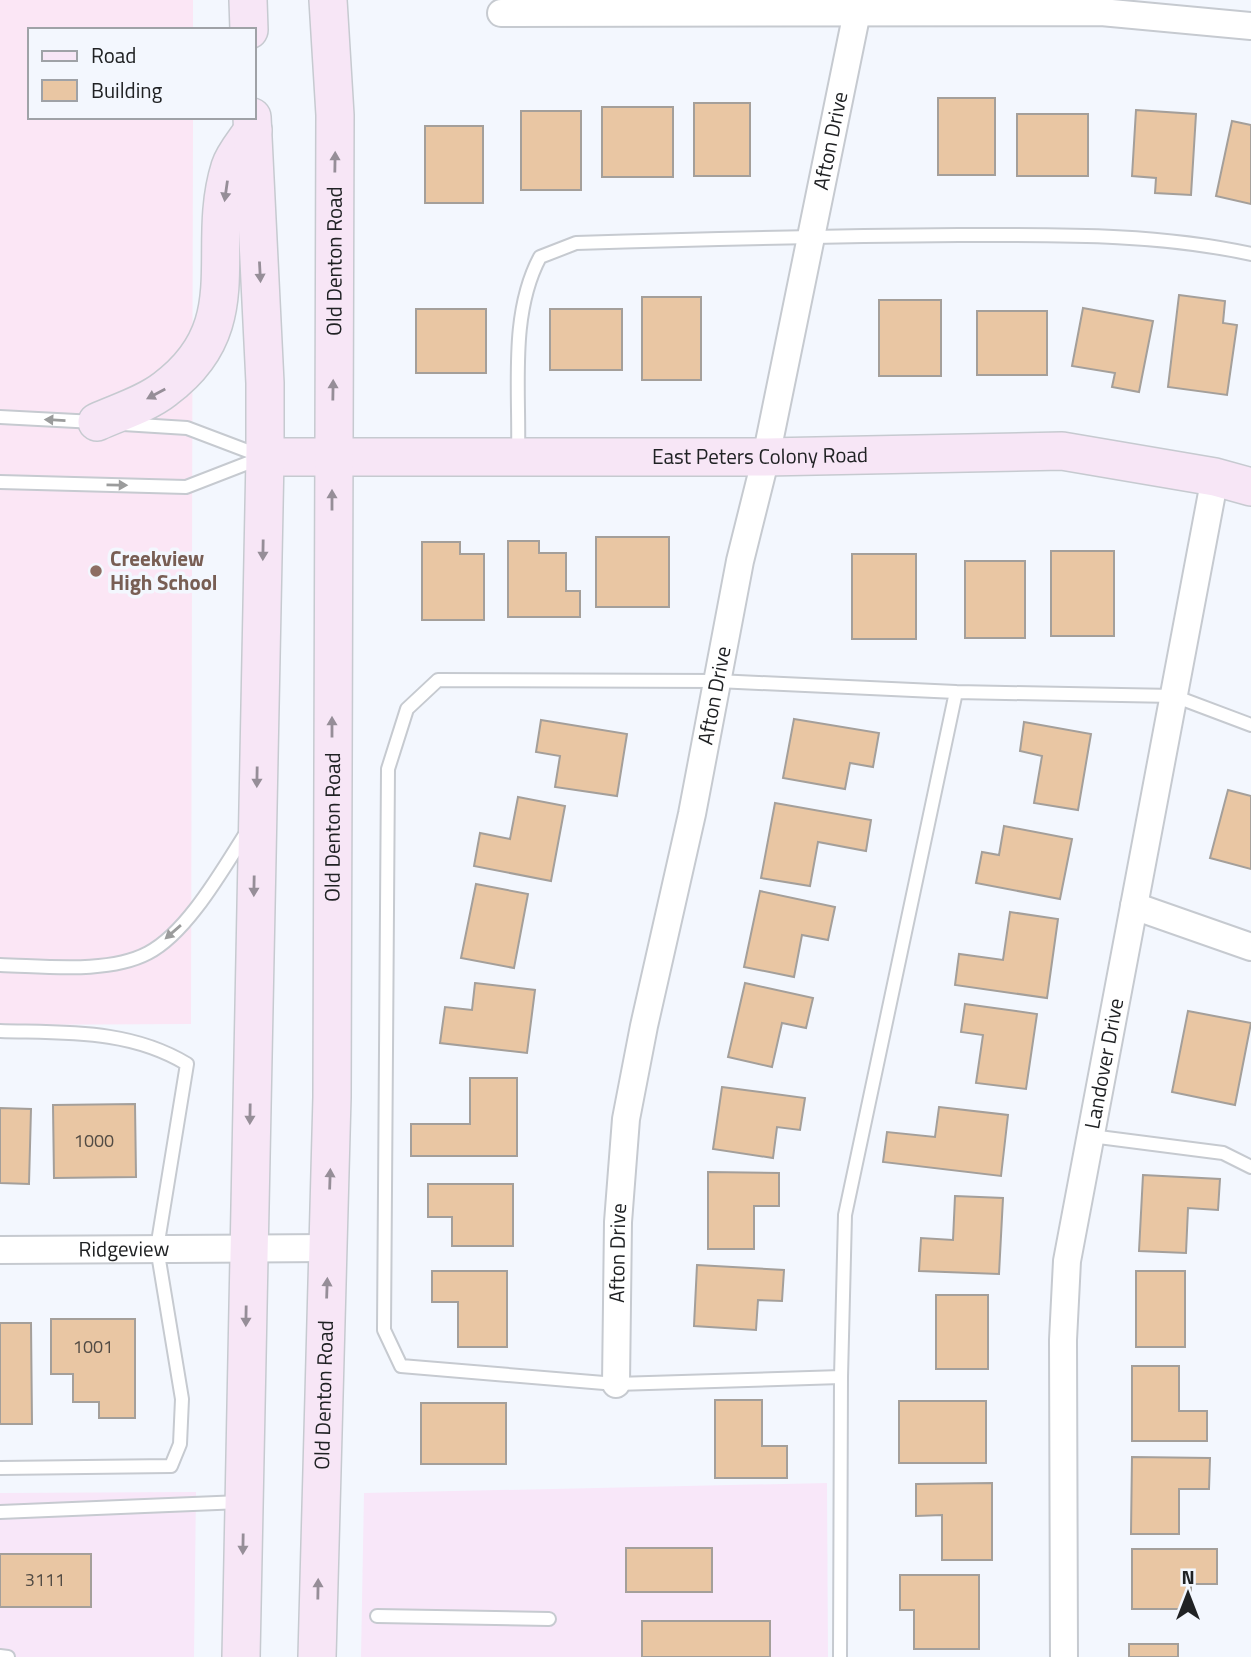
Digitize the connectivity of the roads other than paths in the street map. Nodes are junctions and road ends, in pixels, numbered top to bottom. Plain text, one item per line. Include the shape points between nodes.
1 (248, 0) edge
2 (328, 0) edge
3 (501, 6) edge
4 (857, 12) junction
5 (1251, 26) edge
6 (249, 28) edge
7 (253, 124) edge
8 (811, 236) junction
9 (1251, 254) edge
10 (0, 417) edge
11 (97, 422) junction
12 (265, 457) junction
13 (766, 457) junction
14 (332, 458) junction
15 (518, 458) junction
16 (1215, 477) junction
17 (0, 482) edge
18 (1251, 487) edge
19 (717, 681) junction
20 (956, 692) junction
21 (1174, 696) junction
22 (1251, 725) edge
23 (256, 818) junction
24 (1134, 906) junction
25 (1251, 947) edge
26 (0, 965) edge
27 (0, 1031) edge
28 (1091, 1136) junction
29 (1251, 1167) edge
30 (157, 1248) junction
31 (247, 1248) junction
32 (328, 1248) junction
33 (0, 1251) edge
34 (841, 1377) junction
35 (616, 1384) junction
36 (0, 1468) edge
37 (243, 1502) junction
38 (0, 1512) edge
39 (377, 1616) dead end
40 (549, 1619) dead end
41 (1, 1656) edge
42 (8, 1657) edge
43 (241, 1657) edge
44 (317, 1657) edge
45 (840, 1657) edge
46 (1065, 1657) edge

1 - 6 main road
14 -> 2 main road, Old Denton Road via 335,115
3 - 4 street
4 - 5 street via 1101,12
4 - 8 street, Afton Drive
7 -> 11 main road via 230,165 220,304 202,354 164,390
7 -> 12 main road
8 - 9 lane via 1124,238
8 - 13 street, Afton Drive
8 - 15 lane via 576,243 541,257 527,281 521,308
11 -> 10 lane
11 - 12 lane via 187,428
12 - 14 main road, East Peters Colony Road
17 -> 12 lane via 186,487
12 -> 23 main road
13 - 15 main road, East Peters Colony Road
13 - 16 main road, East Peters Colony Road via 1062,452
13 - 19 street, Afton Drive
14 - 15 main road, East Peters Colony Road
32 -> 14 main road, Old Denton Road
16 - 18 main road, East Peters Colony Road
16 - 21 street, Landover Drive
19 - 20 lane
19 - 35 street, Afton Drive via 626,1119 618,1222
19 - 35 lane via 438,680 407,709 388,769 384,1330 401,1367
20 - 21 lane
20 - 34 lane via 845,1215
21 - 22 lane
21 - 24 street, Landover Drive
23 -> 26 lane via 212,887 180,926 149,953 98,966
23 -> 31 main road
24 - 25 street
24 - 28 street, Landover Drive
27 - 30 lane via 122,1037 187,1064
28 - 29 lane via 1223,1153
28 - 46 street, Landover Drive via 1067,1261 1063,1340
30 - 31 street, Ridgeview
30 - 33 street, Ridgeview
30 - 36 lane via 182,1399 180,1444 171,1466
31 - 32 street, Ridgeview
31 -> 37 main road
44 -> 32 main road, Old Denton Road
34 - 35 lane
34 - 45 lane
37 - 38 lane
37 -> 43 main road
39 - 40 lane
41 - 42 lane

